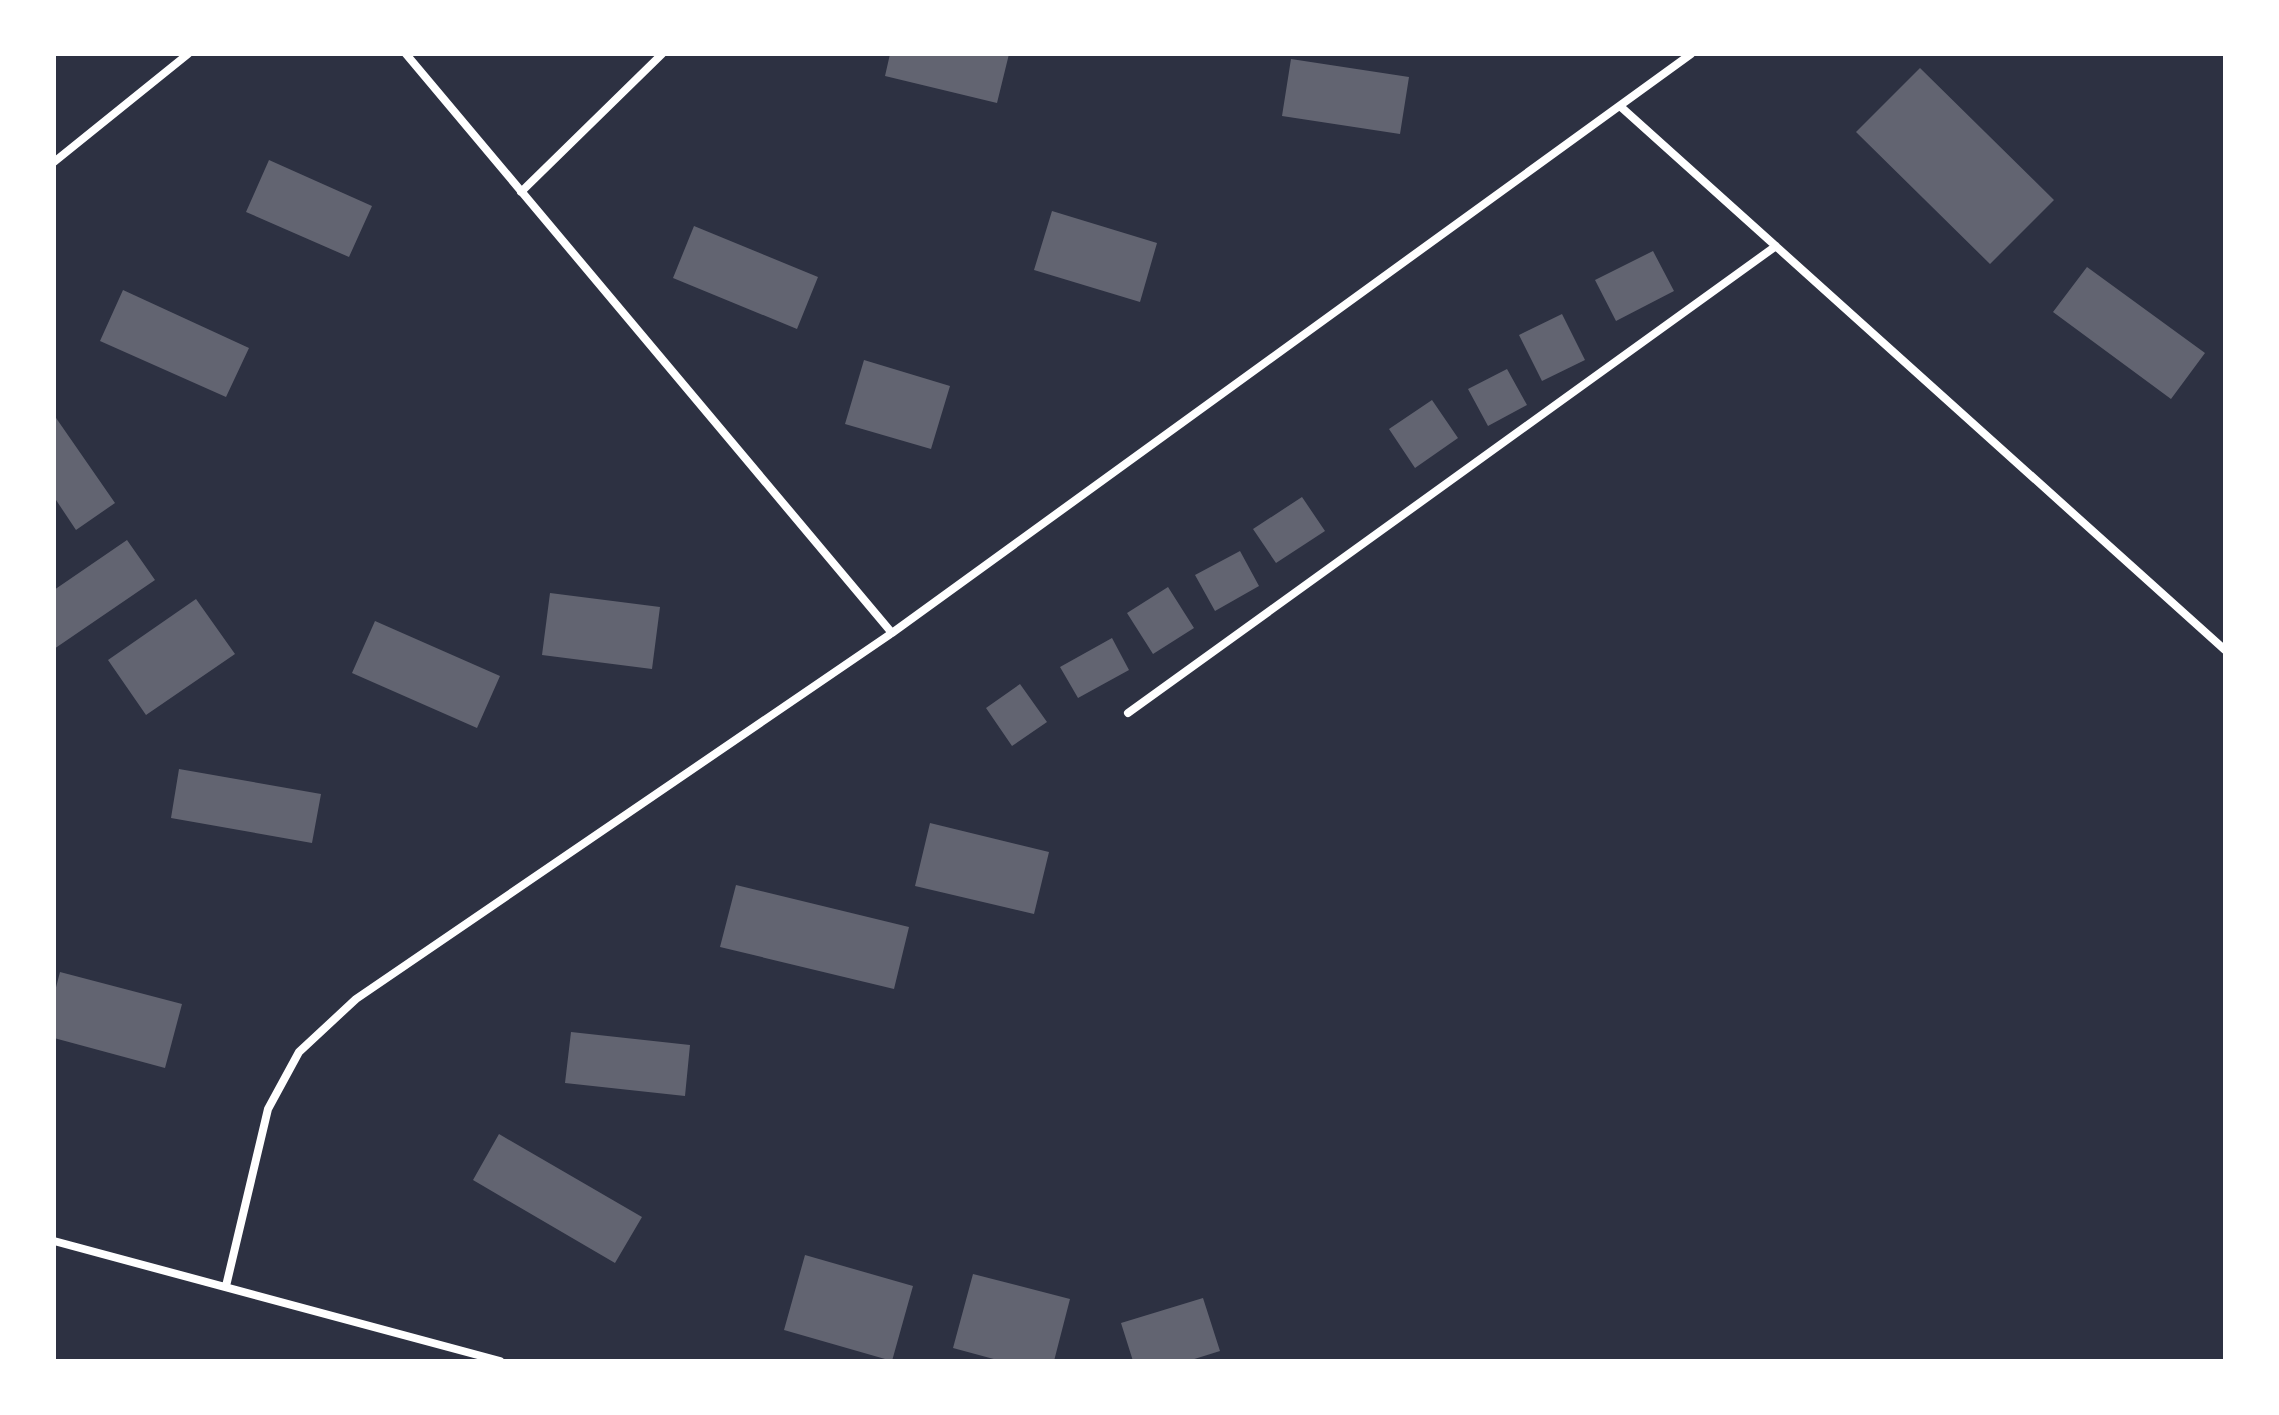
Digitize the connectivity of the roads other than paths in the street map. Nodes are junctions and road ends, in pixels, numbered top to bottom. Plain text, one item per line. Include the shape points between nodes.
1 (188, 54) edge
2 (406, 54) edge
3 (662, 54) edge
4 (1691, 54) edge
5 (1621, 107) junction
6 (54, 162) edge
7 (521, 192) junction
8 (1776, 246) junction
9 (892, 633) junction
10 (2225, 650) edge
11 (1128, 713) dead end
12 (54, 1241) edge
13 (226, 1286) junction
14 (500, 1361) edge

1 - 6 street
2 - 7 street
3 - 7 street
4 - 5 street
5 - 8 street
5 - 9 street
7 - 9 street
8 - 10 street
8 - 11 street
9 - 13 street via 356,999 326,1025 299,1052 268,1109
12 - 13 street
13 - 14 street

